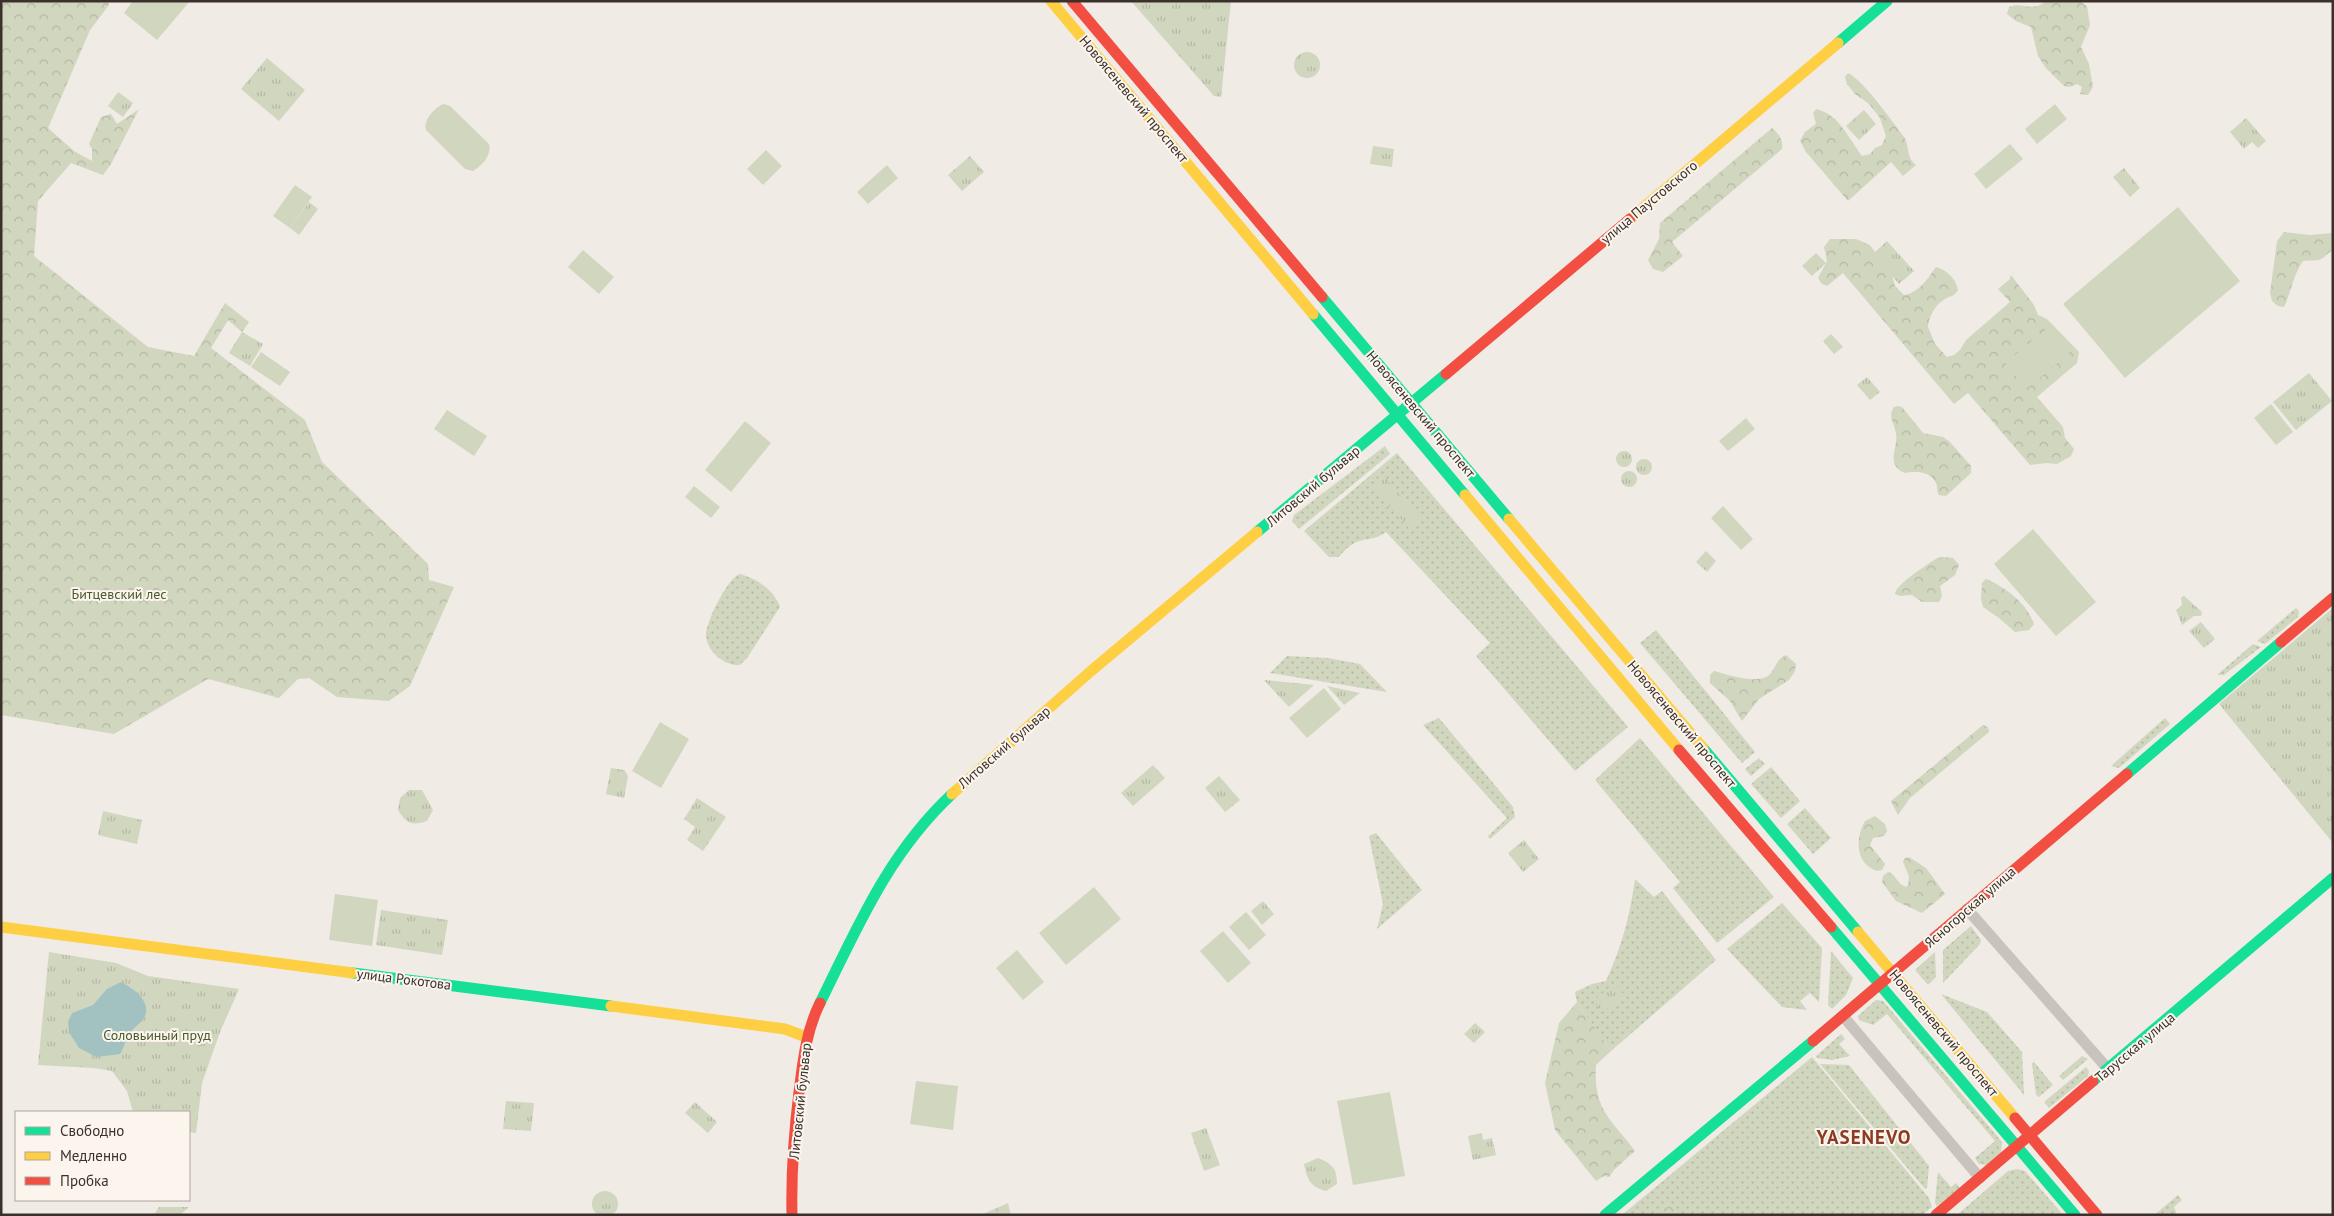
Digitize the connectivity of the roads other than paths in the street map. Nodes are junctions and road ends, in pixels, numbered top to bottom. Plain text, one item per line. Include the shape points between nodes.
1 (1051, 1) edge
2 (1072, 1) edge
3 (1886, 1) edge
4 (1229, 186) junction
5 (1216, 197) junction
6 (1267, 232) junction
7 (1254, 242) junction
8 (1412, 403) junction
9 (1398, 415) junction
10 (2333, 598) edge
11 (2333, 878) edge
12 (1967, 909) junction
13 (1, 927) edge
14 (1893, 973) junction
15 (1880, 985) junction
16 (1843, 1016) junction
17 (806, 1037) junction
18 (2108, 1070) junction
19 (2030, 1136) junction
20 (2017, 1146) junction
21 (1980, 1178) junction
22 (792, 1215) edge
23 (1605, 1215) edge
24 (1936, 1215) edge
25 (2075, 1215) edge
26 (2097, 1215) edge

1 - 5 main road, Новоясеневский проспект
2 - 4 main road, Новоясеневский проспект
3 - 8 main road, улица Паустовского
4 - 5 street via 1228,198
4 - 6 main road, Новоясеневский проспект
5 - 7 main road, Новоясеневский проспект
6 - 7 street via 1256,231
6 - 8 main road, Новоясеневский проспект
7 - 9 main road, Новоясеневский проспект
8 - 9 main road, Литовский бульвар
8 - 14 main road, Новоясеневский проспект
9 - 15 main road, Новоясеневский проспект
9 - 17 main road, Литовский бульвар via 1091,671 945,799 904,846 873,894 810,1022
10 - 12 main road, Ясногорская улица
11 - 18 main road, Тарусская улица
12 - 14 main road, Ясногорская улица
12 - 18 street
13 - 17 main road, улица Рокотова via 648,1010 785,1030
14 - 15 main road, Ясногорская улица
14 - 19 main road, Новоясеневский проспект
15 - 16 main road, Ясногорская улица
15 - 20 main road, Новоясеневский проспект
16 - 21 street
16 - 23 main road, Ясногорская улица
17 - 22 main road, Литовский бульвар via 792,1169
18 - 19 main road, Тарусская улица
19 - 20 main road, Тарусская улица
19 - 26 main road, Новоясеневский проспект
20 - 21 main road, Тарусская улица
20 - 25 main road, Новоясеневский проспект
21 - 24 main road, Тарусская улица

